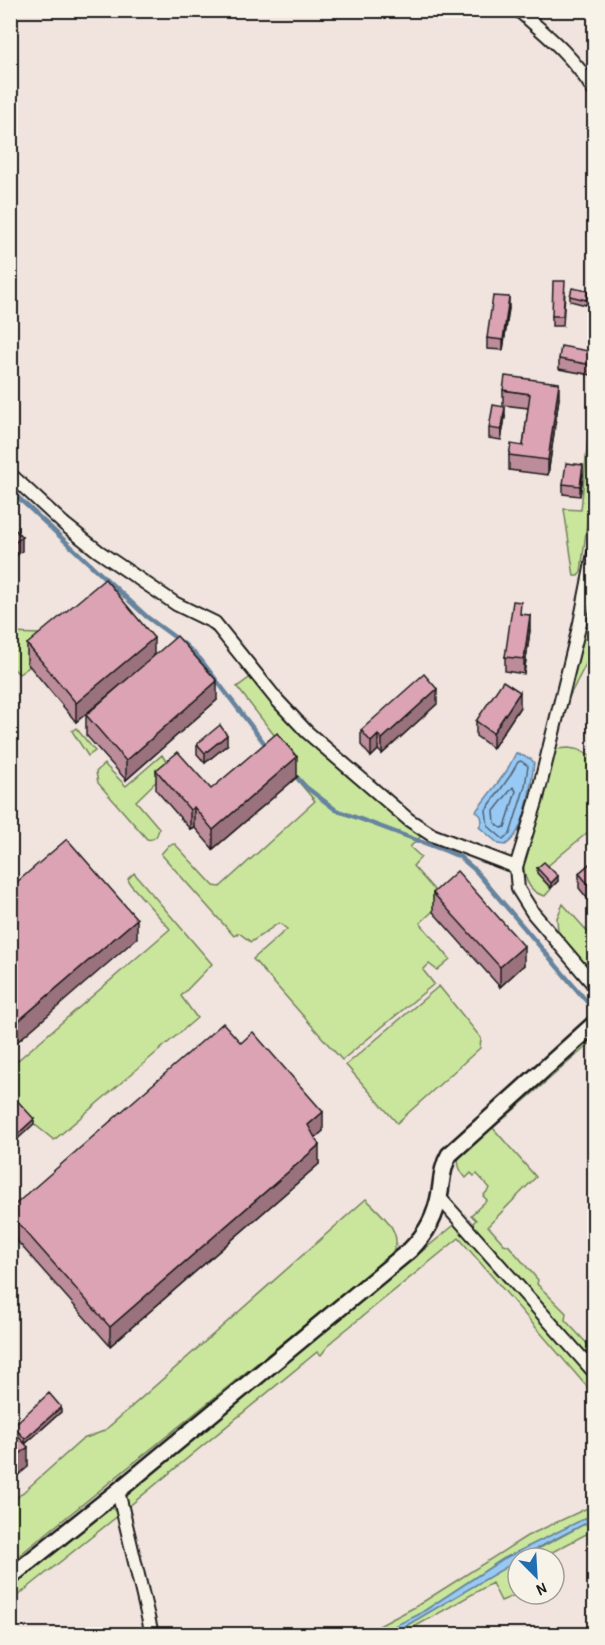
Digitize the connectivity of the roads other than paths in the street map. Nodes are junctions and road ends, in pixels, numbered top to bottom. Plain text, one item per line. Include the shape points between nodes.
1 (518, 10) edge
2 (594, 91) edge
3 (10, 474) edge
4 (594, 553) edge
5 (516, 867) junction
6 (594, 985) edge
7 (594, 1024) edge
8 (439, 1197) junction
9 (594, 1372) edge
10 (118, 1491) junction
11 (10, 1577) edge
12 (152, 1635) edge

1 - 2 street via 582,70
3 - 5 street via 98,550 176,604 216,623 307,732 409,820 432,835
4 - 5 street via 536,802
5 - 6 street via 518,889 533,914
7 - 8 street via 449,1155
8 - 9 street
8 - 10 street via 429,1227 410,1250
10 - 11 street
10 - 12 street

